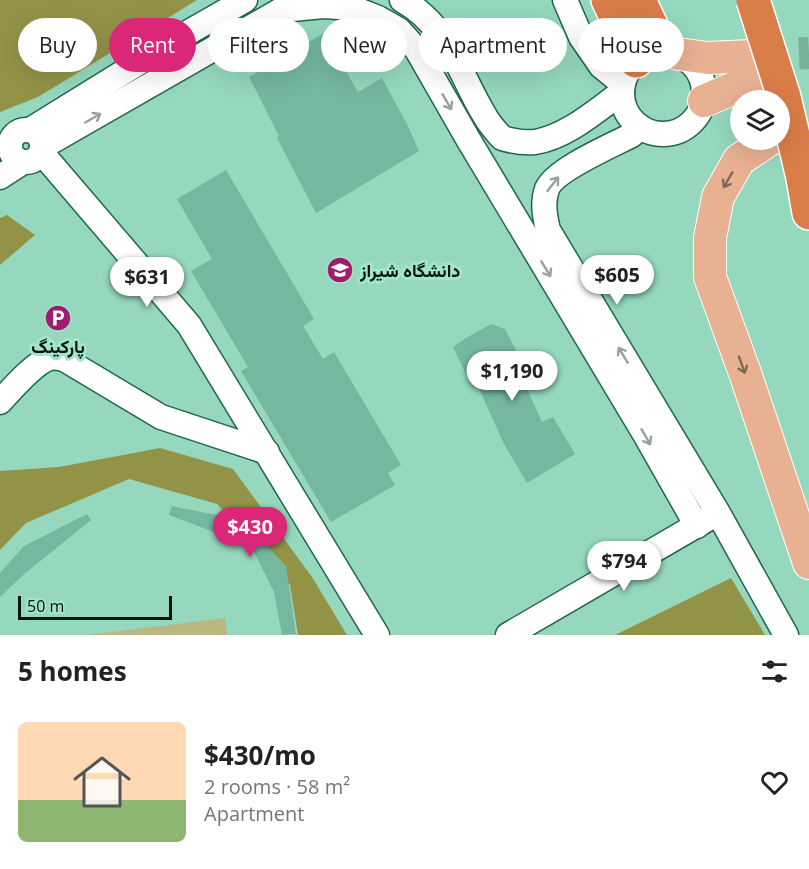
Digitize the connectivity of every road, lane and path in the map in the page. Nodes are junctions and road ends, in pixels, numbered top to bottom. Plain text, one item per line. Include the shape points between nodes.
1 (245, 0) edge
2 (402, 0) edge
3 (565, 0) edge
4 (608, 0) edge
5 (639, 0) edge
6 (753, 0) edge
7 (617, 18) edge
8 (640, 18) edge
9 (579, 32) edge
10 (684, 61) edge
11 (684, 62) edge
12 (639, 72) edge
13 (642, 72) edge
14 (704, 101) junction
15 (639, 126) junction
16 (809, 131) edge
17 (790, 134) edge
18 (5, 145) edge
19 (34, 148) junction
20 (754, 150) edge
21 (0, 177) edge
22 (809, 213) edge
23 (0, 402) edge
24 (267, 452) junction
25 (718, 513) junction
26 (697, 526) junction
27 (809, 563) edge
28 (377, 635) edge
29 (508, 635) edge
30 (786, 635) edge

1 - 19 street via 182,36
2 - 12 street via 415,7 444,38 485,117 502,138 535,141 566,131
3 - 9 street
4 - 7 highway
5 - 8 highway
6 - 22 highway, bridge via 784,97
10 - 14 street via 697,68 702,78
11 - 14 main road via 708,58 754,67
13 - 15 street via 623,102
14 - 15 street via 700,112 684,129 661,134
25 -> 15 street via 548,230 544,214 548,187 558,177 632,135
16 - 17 main road
18 - 19 street via 14,157
19 - 21 street
19 - 24 street via 189,325
19 -> 26 street via 281,10 353,8 378,18 399,30 417,50
20 -> 27 main road via 740,160 718,197 710,238 710,277
23 - 24 street via 40,362 52,357 64,359 161,417
24 - 28 street
25 - 26 street
25 - 30 street
26 - 29 street

